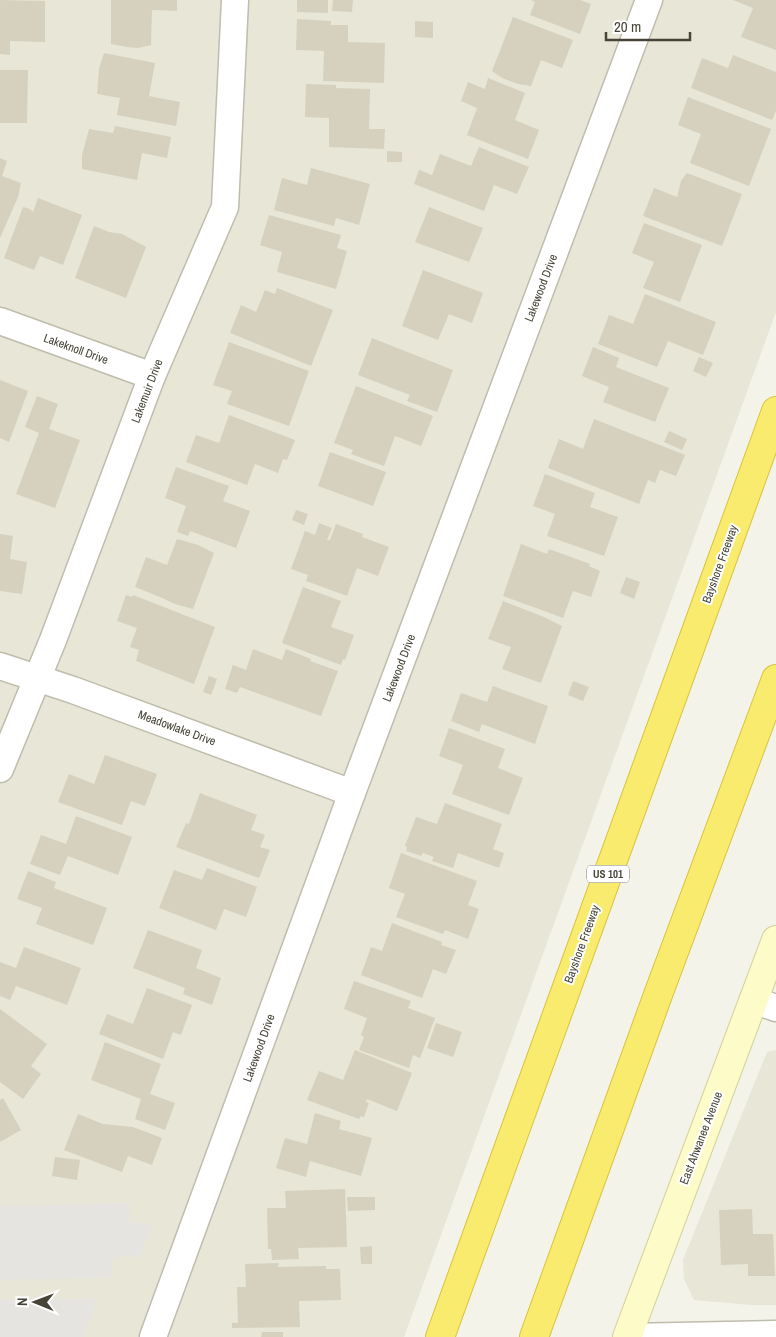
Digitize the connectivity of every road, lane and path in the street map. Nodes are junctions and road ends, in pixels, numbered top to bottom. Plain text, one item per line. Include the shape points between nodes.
1 (235, 0) edge
2 (649, 0) edge
3 (0, 321) edge
4 (152, 376) junction
5 (776, 411) edge
6 (0, 666) edge
7 (38, 678) junction
8 (776, 679) edge
9 (0, 769) edge
10 (352, 793) junction
11 (776, 940) edge
12 (764, 1004) edge
13 (776, 1334) edge
14 (153, 1337) edge
15 (440, 1337) edge
16 (534, 1337) edge
17 (627, 1337) edge

1 - 4 street, Lakemuir Drive via 225,207
2 - 10 street, Lakewood Drive
3 - 4 street, Lakeknoll Drive
4 - 7 street, Lakemuir Drive
5 - 15 highway, Bayshore Freeway / US 101
6 - 7 street, Meadowlake Drive
7 - 9 street, Lakemuir Drive
7 - 10 street, Meadowlake Drive
8 - 16 highway
10 - 14 street, Lakewood Drive
11 - 12 street, East Ahwanee Avenue
12 - 17 street, East Ahwanee Avenue
13 - 17 street

